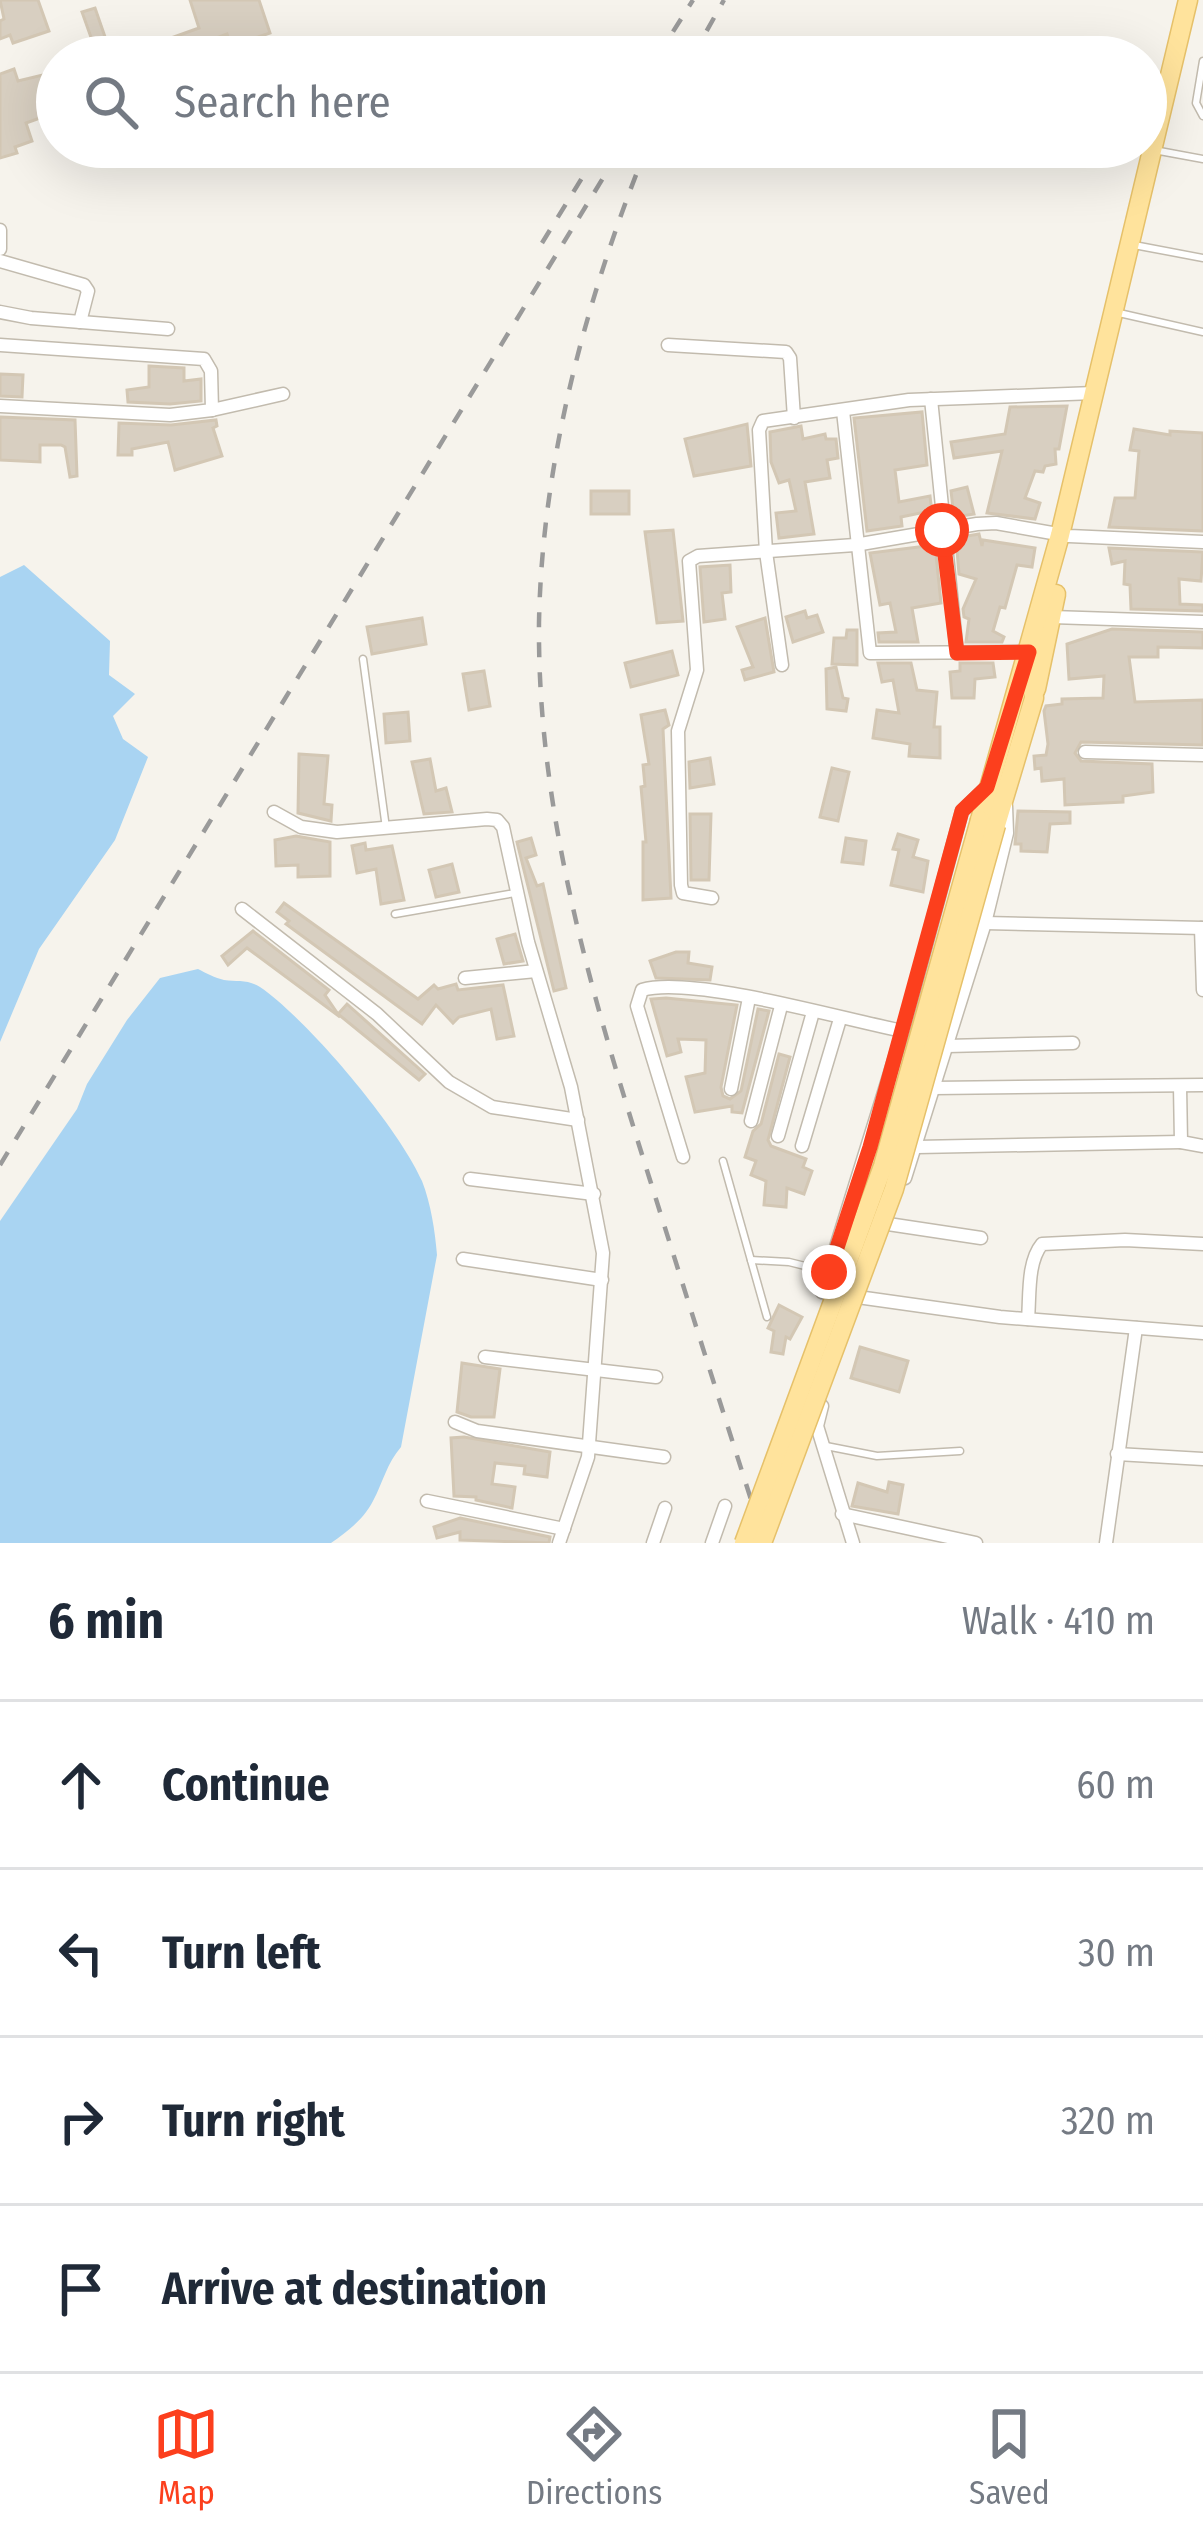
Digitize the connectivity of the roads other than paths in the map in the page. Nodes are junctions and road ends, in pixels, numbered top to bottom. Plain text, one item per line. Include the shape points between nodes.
1 (1193, 0) edge
2 (1203, 61) edge
3 (1167, 97) edge
4 (1203, 116) edge
5 (1167, 146) edge
6 (1203, 159) edge
7 (1150, 168) edge
8 (0, 230) edge
9 (1136, 245) junction
10 (0, 250) edge
11 (1203, 258) edge
12 (0, 261) edge
13 (0, 312) edge
14 (1119, 313) junction
15 (80, 322) junction
16 (168, 328) dead end
17 (1203, 332) edge
18 (0, 345) edge
19 (668, 346) dead end
20 (1094, 393) junction
21 (283, 394) dead end
22 (931, 399) junction
23 (0, 406) edge
24 (212, 410) junction
25 (843, 411) junction
26 (794, 418) junction
27 (942, 530) junction
28 (1064, 535) junction
29 (1203, 542) edge
30 (855, 544) junction
31 (766, 552) junction
32 (1052, 617) junction
33 (1203, 622) edge
34 (1029, 652) junction
35 (957, 653) junction
36 (363, 659) dead end
37 (782, 665) dead end
38 (1028, 684) junction
39 (1084, 752) dead end
40 (1203, 755) edge
41 (996, 792) junction
42 (274, 812) dead end
43 (988, 822) junction
44 (386, 828) junction
45 (519, 892) junction
46 (712, 898) dead end
47 (242, 909) dead end
48 (395, 914) dead end
49 (985, 922) junction
50 (1202, 928) edge
51 (536, 971) junction
52 (465, 978) dead end
53 (1203, 990) edge
54 (748, 998) junction
55 (781, 1006) junction
56 (813, 1012) junction
57 (840, 1019) junction
58 (903, 1031) junction
59 (1073, 1043) dead end
60 (947, 1046) junction
61 (1203, 1085) edge
62 (1180, 1086) junction
63 (934, 1088) junction
64 (730, 1089) dead end
65 (578, 1120) junction
66 (752, 1121) dead end
67 (778, 1136) dead end
68 (1180, 1142) junction
69 (1203, 1146) edge
70 (802, 1147) dead end
71 (917, 1147) junction
72 (683, 1157) dead end
73 (723, 1160) dead end
74 (470, 1179) dead end
75 (594, 1194) junction
76 (888, 1224) junction
77 (981, 1238) dead end
78 (1203, 1244) edge
79 (463, 1259) dead end
80 (751, 1260) junction
81 (829, 1272) junction
82 (602, 1280) junction
83 (860, 1299) junction
84 (767, 1317) dead end
85 (1028, 1319) junction
86 (1136, 1328) junction
87 (1203, 1334) edge
88 (485, 1357) dead end
89 (596, 1368) junction
90 (656, 1377) dead end
91 (454, 1422) dead end
92 (589, 1444) junction
93 (822, 1446) junction
94 (960, 1451) dead end
95 (1118, 1454) junction
96 (664, 1457) dead end
97 (1203, 1459) edge
98 (427, 1502) dead end
99 (725, 1506) dead end
100 (665, 1508) dead end
101 (842, 1514) junction
102 (562, 1536) edge
103 (653, 1543) edge
104 (712, 1543) edge
105 (744, 1543) edge
106 (762, 1543) edge
107 (853, 1543) edge
108 (976, 1543) edge
109 (1106, 1543) edge

1 - 3 main road
2 - 4 lane via 1196,92
5 - 6 lane
7 - 9 main road
8 - 10 street
9 - 11 lane
9 - 14 main road
12 - 15 street via 84,285
13 - 15 street
14 - 17 lane
14 - 20 main road
14 - 28 main road
15 - 16 street
18 - 24 street via 204,358
19 - 26 street via 786,352
20 - 22 street
20 - 28 main road
21 - 24 street
22 - 25 street
22 - 27 street
23 - 24 street
25 - 26 street
25 - 30 street
26 - 31 street via 760,424
27 - 28 street via 996,523
27 - 30 street
27 - 35 street
28 - 29 street
28 - 32 main road
28 - 34 main road
30 - 31 street
30 - 35 street via 870,653
31 - 37 street
31 - 46 street via 689,561 697,670 678,731 681,885 683,893
32 - 33 street
32 - 38 main road
34 - 35 street
34 - 38 main road
36 - 44 lane
38 - 41 main road
39 - 40 street
41 - 43 main road
41 - 49 street via 1007,833
41 - 58 street via 962,811
42 - 44 street via 318,831
43 - 105 main road, bridge via 884,1166
43 - 106 main road, bridge via 893,1189
44 - 45 street via 497,820
45 - 48 lane
45 - 51 street
47 - 65 street via 377,1014 449,1082 492,1107
49 - 50 street
49 - 60 street
50 - 53 street
51 - 52 street
51 - 65 street
54 - 55 street
54 - 64 street
54 - 72 street via 663,986 637,997
55 - 56 street
55 - 66 street
56 - 57 street
56 - 67 street
57 - 58 street
57 - 70 street
58 - 81 street
59 - 60 street
60 - 63 street
61 - 62 street
62 - 63 street
62 - 68 street
63 - 71 street
65 - 75 street
68 - 69 street
68 - 71 street
71 - 76 street
73 - 80 lane
74 - 75 street
75 - 82 street
76 - 77 street
76 - 83 street
78 - 85 street via 1042,1244
79 - 82 street
80 - 81 lane
80 - 84 lane
81 - 83 street via 822,1292
82 - 89 street
83 - 85 street
83 - 93 street via 818,1417
85 - 86 street
86 - 87 street
86 - 95 street
88 - 89 street
89 - 90 street
89 - 92 street
91 - 92 street
92 - 96 street
92 - 102 street
93 - 94 lane via 877,1456
93 - 101 street
95 - 97 street
95 - 109 street
98 - 102 street
99 - 104 street
100 - 103 street
101 - 107 street
101 - 108 street

